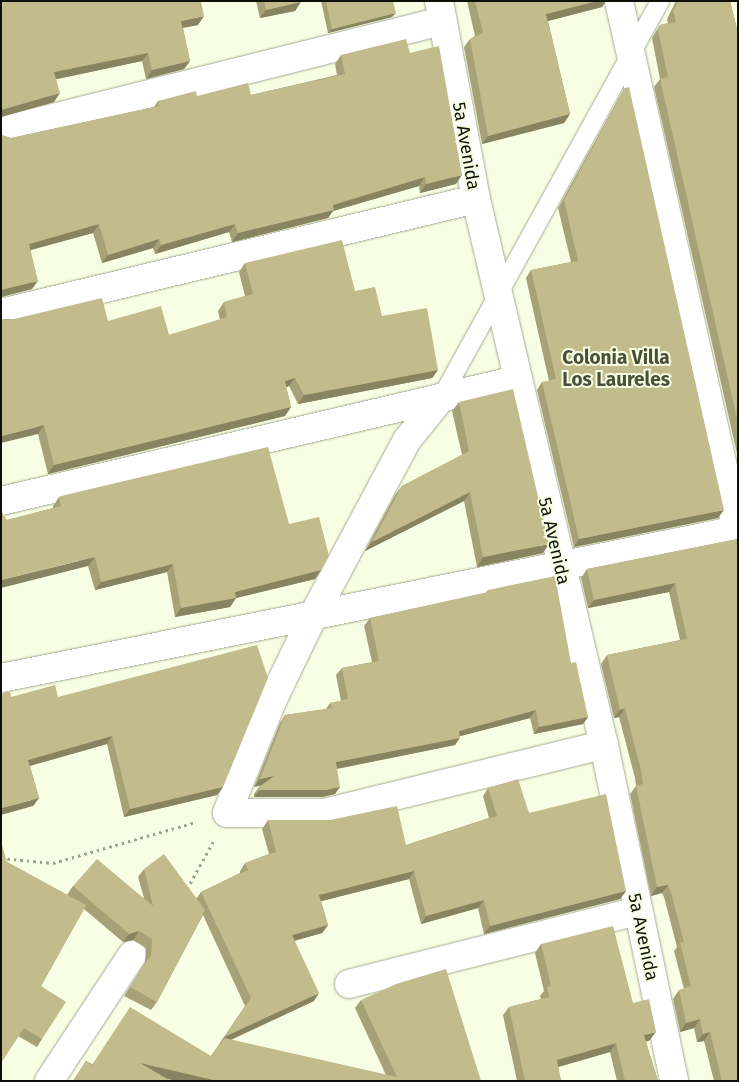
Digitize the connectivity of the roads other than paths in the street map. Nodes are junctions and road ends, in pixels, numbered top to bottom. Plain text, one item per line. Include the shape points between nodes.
1 (619, 1) edge
2 (660, 1) edge
3 (441, 11) edge
4 (630, 54) junction
5 (1, 131) edge
6 (476, 199) junction
7 (499, 293) junction
8 (1, 313) edge
9 (517, 380) junction
10 (441, 398) junction
11 (1, 501) edge
12 (738, 532) edge
13 (559, 566) junction
14 (313, 616) junction
15 (1, 678) edge
16 (604, 746) junction
17 (637, 911) junction
18 (132, 955) dead end
19 (349, 984) dead end
20 (49, 1081) edge
21 (674, 1081) edge

1 - 4 street
2 - 4 lane
3 - 5 street
3 - 6 street, 5a Avenida
4 - 7 lane
4 - 12 street
6 - 7 street, 5a Avenida
6 - 8 street
7 - 9 street, 5a Avenida
7 - 10 lane
9 - 10 street
9 - 13 street, 5a Avenida
10 - 11 street
10 - 14 street via 407,440
12 - 13 street
13 - 14 street
13 - 16 street, 5a Avenida
14 - 15 street
14 - 16 street via 273,699 227,813 324,813
16 - 17 street, 5a Avenida
17 - 19 street
17 - 21 street, 5a Avenida
18 - 20 street

